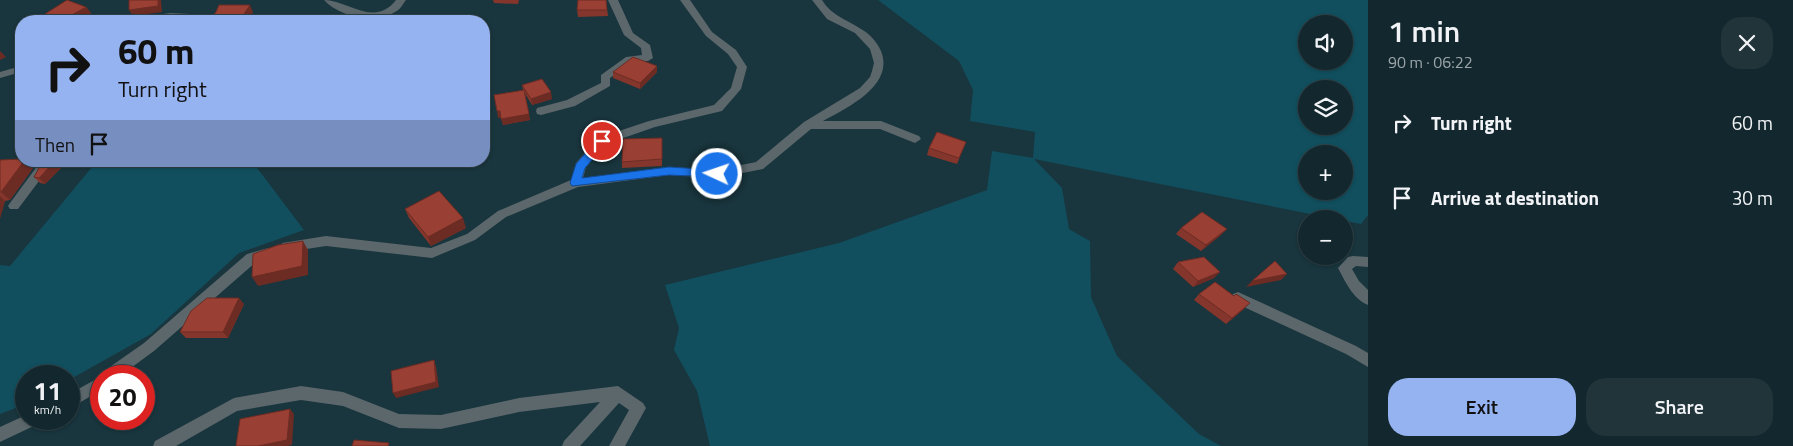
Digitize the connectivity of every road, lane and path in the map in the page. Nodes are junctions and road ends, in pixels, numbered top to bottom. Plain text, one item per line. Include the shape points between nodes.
1 (329, 0) edge
2 (401, 0) edge
3 (613, 0) edge
4 (685, 0) edge
5 (817, 0) edge
6 (15, 71) edge
7 (0, 75) edge
8 (541, 111) dead end
9 (808, 125) junction
10 (915, 139) dead end
11 (42, 167) edge
12 (576, 183) junction
13 (14, 206) dead end
14 (1368, 262) edge
15 (1238, 298) edge
16 (1368, 299) edge
17 (1368, 361) edge
18 (125, 365) edge
19 (618, 394) junction
20 (15, 428) edge
21 (0, 435) edge
22 (160, 446) edge
23 (570, 446) edge
24 (617, 446) edge

1 - 2 street via 340,9 377,14 392,11
3 - 8 street via 629,35 646,48 648,58 630,59 605,77 606,84 571,103
4 - 12 street via 708,34 732,52 742,68 736,89 718,108 602,141 580,166
5 - 9 street via 826,14 865,37 880,57 879,70 870,85
6 - 7 street
9 - 10 street via 881,125
9 - 12 street via 759,166 717,174 669,171
11 - 13 street
12 - 18 street via 502,214 471,237 432,254 326,241 284,247 252,258
14 - 16 street via 1353,261 1345,268 1354,285
15 - 17 street
19 - 22 street via 519,405 441,422 399,421 343,399 300,393 234,404
19 - 23 street
19 - 24 street via 638,408
20 - 21 street

